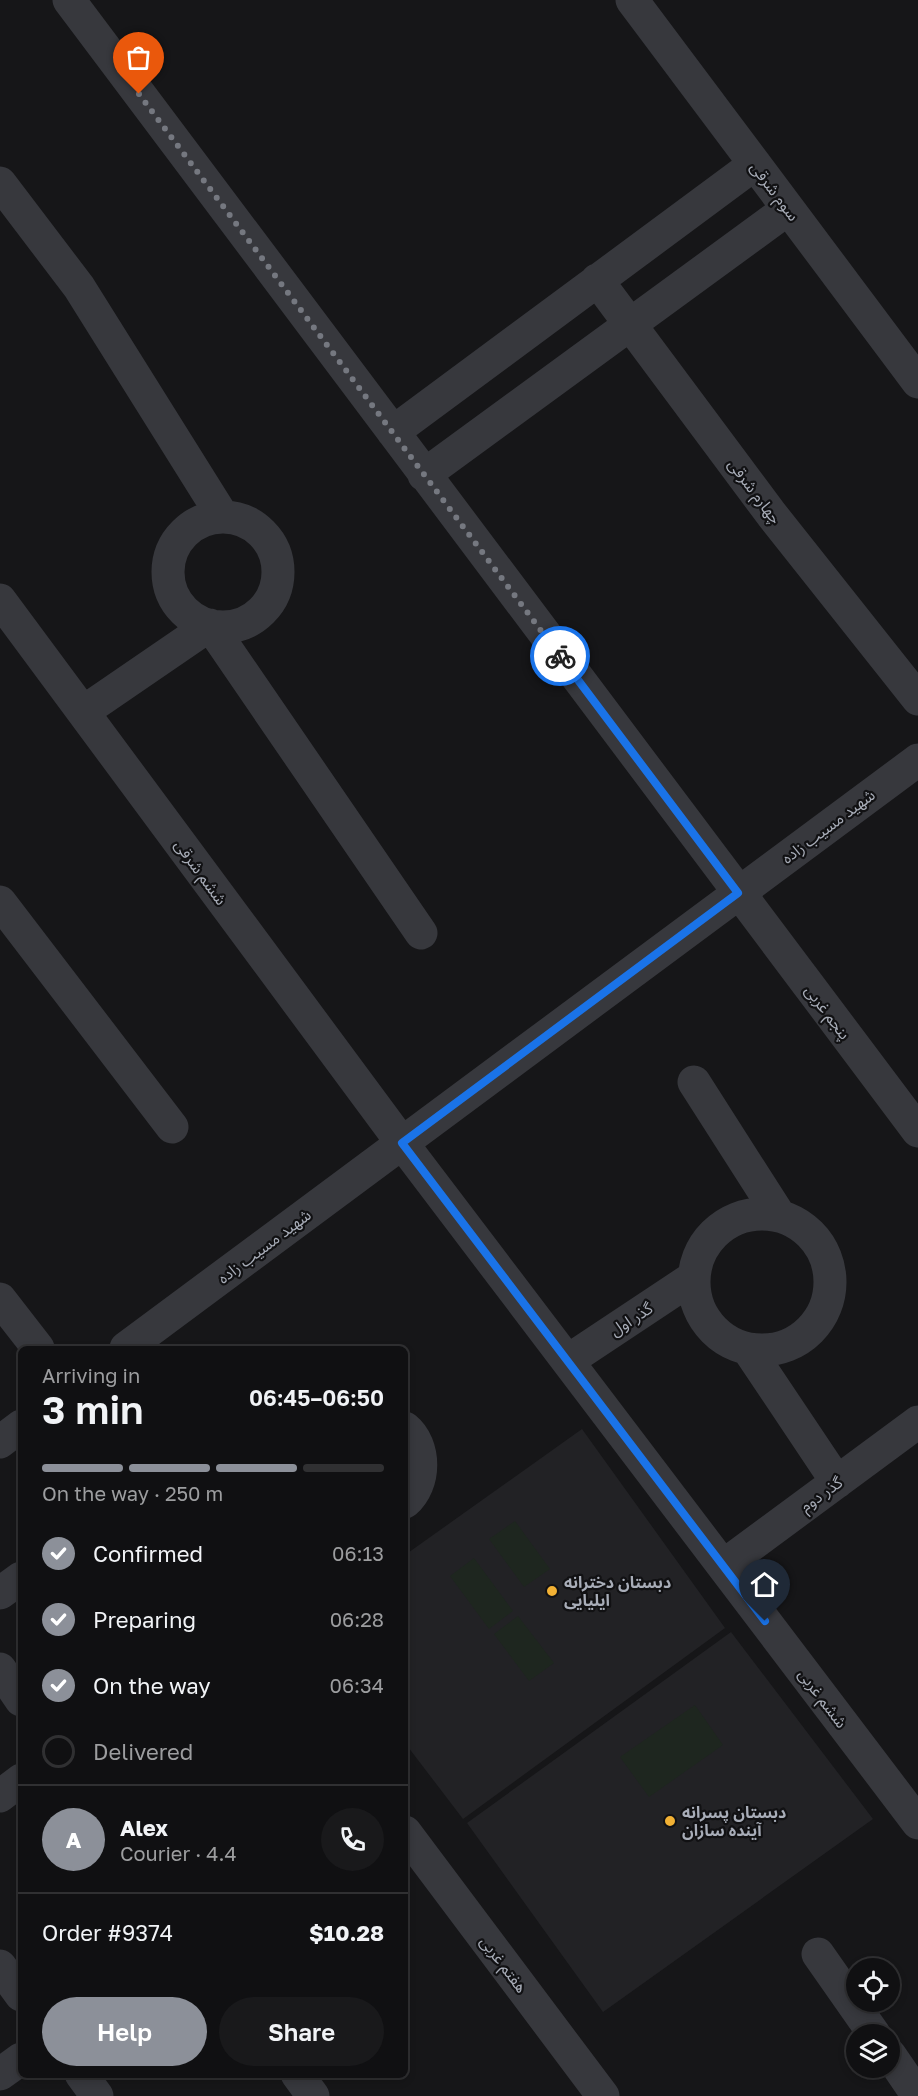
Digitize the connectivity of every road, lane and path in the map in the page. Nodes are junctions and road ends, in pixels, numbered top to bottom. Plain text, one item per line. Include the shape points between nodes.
1 (69, 0) edge
2 (632, 0) edge
3 (755, 164) junction
4 (0, 183) edge
5 (788, 209) junction
6 (597, 280) junction
7 (628, 324) junction
8 (918, 382) edge
9 (393, 432) junction
10 (424, 475) junction
11 (223, 517) junction
12 (0, 600) edge
13 (210, 625) junction
14 (918, 699) edge
15 (83, 712) junction
16 (918, 760) edge
17 (738, 893) junction
18 (0, 902) edge
19 (421, 933) dead end
20 (694, 1082) dead end
21 (172, 1127) dead end
22 (918, 1131) edge
23 (402, 1143) junction
24 (779, 1215) junction
25 (694, 1277) junction
26 (0, 1299) edge
27 (36, 1346) edge
28 (129, 1346) edge
29 (748, 1349) junction
30 (568, 1360) junction
31 (918, 1422) edge
32 (18, 1428) edge
33 (408, 1433) edge
34 (0, 1442) edge
35 (837, 1482) junction
36 (408, 1498) edge
37 (723, 1566) junction
38 (18, 1580) edge
39 (0, 1593) edge
40 (18, 1782) edge
41 (0, 1796) edge
42 (918, 1823) edge
43 (408, 1836) edge
44 (818, 1954) dead end
45 (0, 1966) edge
46 (18, 1991) edge
47 (867, 2024) edge
48 (18, 2061) edge
49 (900, 2070) edge
50 (0, 2074) edge
51 (84, 2078) edge
52 (300, 2078) edge
53 (97, 2096) edge
54 (313, 2096) edge
55 (603, 2096) edge
56 (918, 2096) edge

1 - 9 street, پنجم غربی
2 - 3 street, سوم شرقی
3 - 5 street, سوم شرقی
3 - 6 street
4 - 11 street via 79,287
5 - 7 street
5 - 8 street, سوم شرقی
6 - 7 street, چهارم شرقی
6 - 9 street
7 - 10 street
7 - 14 street, چهارم شرقی
9 - 10 street, پنجم غربی
10 - 17 street, پنجم غربی
11 - 13 street via 190,528 178,541 168,574 180,606 194,619
11 - 13 street via 242,520 258,529 278,561 278,579 273,597 262,612 228,627
12 - 15 street, ششم شرقی
13 - 15 street
13 - 19 street
15 - 23 street, ششم شرقی
16 - 17 street, شهید مسیب زاده
17 - 22 street, پنجم غربی
17 - 23 street, شهید مسیب زاده
18 - 21 street
20 - 24 street
23 - 28 street, شهید مسیب زاده
23 - 30 street, ششم غربی
24 - 25 street via 759,1213 722,1226 698,1258
24 - 29 street via 801,1225 818,1241 829,1262 831,1285 826,1308 813,1328 794,1342 771,1350
25 - 29 street via 695,1297 702,1315 729,1342
25 - 30 street, گذر اول
26 - 27 street
29 - 35 street
30 - 37 street, ششم غربی
31 - 35 street, گذر دوم
32 - 34 street
33 - 36 street via 418,1448 422,1466 418,1483
35 - 37 street, گذر دوم
37 - 42 street, ششم غربی
38 - 39 street
40 - 41 street
43 - 55 street, هفتم غربی
44 - 47 street
45 - 46 street
48 - 50 street
49 - 56 street
51 - 53 street
52 - 54 street

